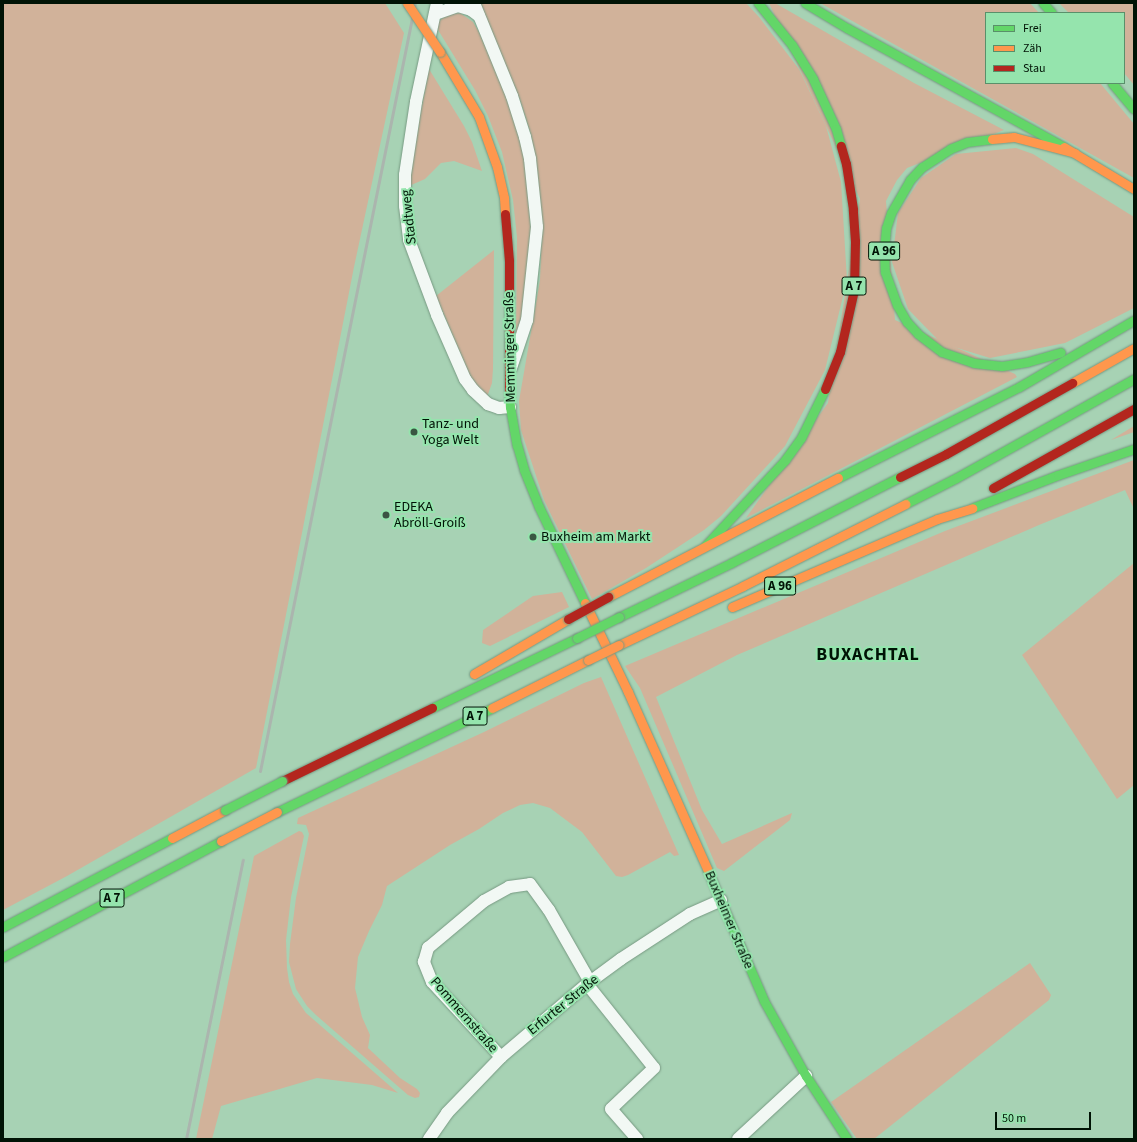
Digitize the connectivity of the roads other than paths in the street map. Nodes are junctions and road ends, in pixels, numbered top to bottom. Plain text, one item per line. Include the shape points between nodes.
1 (407, 3) edge
2 (474, 3) edge
3 (758, 3) edge
4 (805, 3) edge
5 (1043, 3) edge
6 (436, 8) edge
7 (1051, 12) edge
8 (479, 16) junction
9 (1113, 84) edge
10 (1134, 109) edge
11 (1074, 153) junction
12 (1134, 189) edge
13 (1131, 322) edge
14 (1134, 348) edge
15 (508, 376) junction
16 (1134, 379) edge
17 (510, 407) junction
18 (1134, 409) edge
19 (1134, 449) edge
20 (937, 519) junction
21 (704, 547) junction
22 (723, 610) dead end
23 (695, 619) dead end
24 (619, 645) junction
25 (467, 678) dead end
26 (454, 686) dead end
27 (628, 692) joint
28 (392, 726) junction
29 (721, 900) junction
30 (3, 927) edge
31 (3, 957) edge
32 (589, 983) junction
33 (501, 1057) junction
34 (806, 1076) junction
35 (429, 1139) edge
36 (637, 1139) edge
37 (738, 1139) edge
38 (847, 1139) edge

1 - 15 main road, Memminger Straße, bridge via 479,117 497,167 508,230
2 - 8 street
3 - 21 main road, A 7 via 792,45 813,79 836,129 846,164 853,209 856,241 854,290 840,352 827,386 801,438 775,471
4 - 11 main road, A 96
5 - 7 main road
6 - 8 street, Stadtweg via 458,6
6 - 17 street, Stadtweg via 416,102 405,175 409,240 437,316 465,379 488,404 500,408
8 - 15 street via 514,102 525,137 530,159 537,227 527,320
9 - 10 main road
11 - 12 main road, A 96
11 - 13 main road, A 96 via 1014,137 967,142 950,149 922,167 898,198 888,220 884,249 885,272 897,305 918,334 942,352 974,364 1002,366 1027,362 1073,348
13 - 21 main road, A 7 via 1019,387
14 - 28 main road, A 7, bridge via 946,454 731,563
15 - 17 main road, Memminger Straße
16 - 24 main road, A 7 via 956,478 743,586
17 - 27 main road, Memminger Straße via 516,445 539,507
18 - 20 main road
19 - 20 main road
20 - 22 main road, A 96
21 - 25 main road, A 7, bridge via 568,619
23 - 24 main road
24 - 31 main road, A 7, bridge via 277,812
26 - 28 main road, A 7
27 - 29 main road, Buxheimer Straße
28 - 30 main road, A 7, bridge via 225,810
29 - 32 street, Erfurter Straße via 690,914
29 - 34 main road, Buxheimer Straße via 764,1001
32 - 33 street, Erfurter Straße
32 - 33 street, Pommernstraße via 549,910 530,884 509,887 484,901 428,948 424,962 432,982
32 - 36 street via 654,1068 611,1109
33 - 35 street, Erfurter Straße via 447,1113
34 - 37 street
34 - 38 main road, Buxheimer Straße

